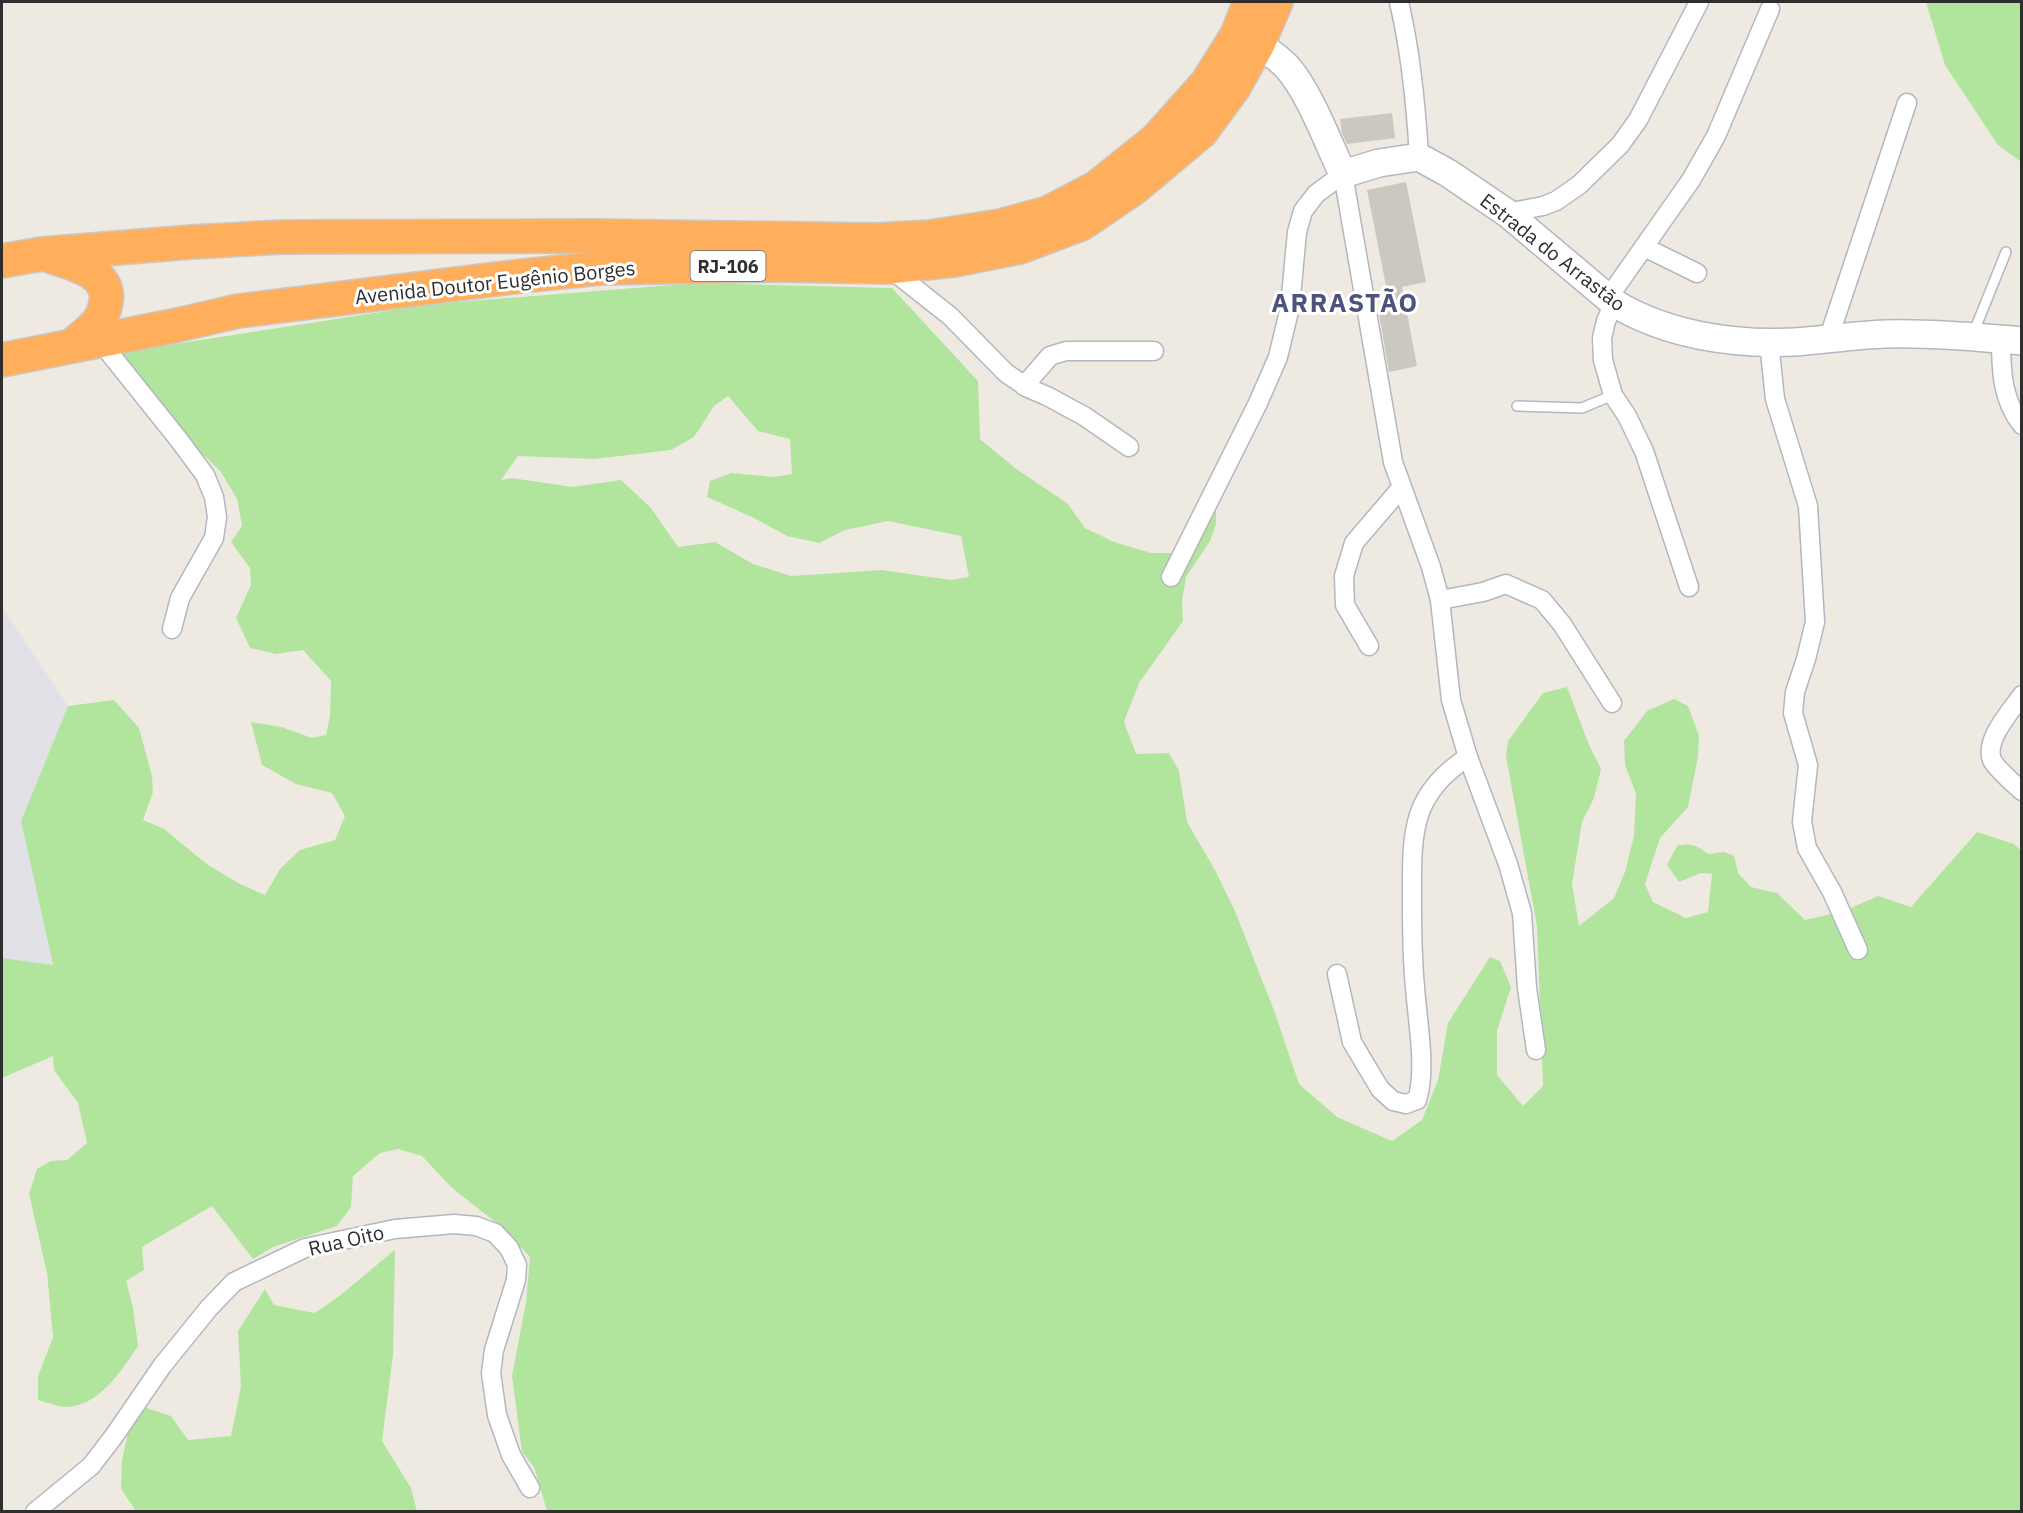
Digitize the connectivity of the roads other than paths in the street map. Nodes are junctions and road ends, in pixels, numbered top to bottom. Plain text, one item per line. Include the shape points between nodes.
1 (1251, 2) edge
2 (1276, 2) edge
3 (1399, 2) edge
4 (1699, 2) edge
5 (1770, 9) dead end
6 (1258, 44) junction
7 (1907, 102) dead end
8 (1419, 157) junction
9 (1343, 174) junction
10 (1507, 213) junction
11 (1644, 247) junction
12 (2006, 252) dead end
13 (42, 254) junction
14 (2, 261) edge
15 (888, 267) junction
16 (1697, 273) dead end
17 (1611, 300) junction
18 (1972, 336) junction
19 (1828, 340) junction
20 (2011, 340) edge
21 (1768, 342) junction
22 (86, 343) junction
23 (1154, 351) dead end
24 (2, 360) edge
25 (1024, 386) junction
26 (1613, 395) junction
27 (1517, 406) dead end
28 (2022, 425) edge
29 (1129, 447) dead end
30 (1401, 488) junction
31 (1171, 577) dead end
32 (1689, 587) dead end
33 (1440, 600) junction
34 (171, 629) dead end
35 (1369, 646) dead end
36 (2022, 695) edge
37 (1612, 703) dead end
38 (1468, 757) junction
39 (2022, 790) edge
40 (1858, 950) dead end
41 (1337, 974) dead end
42 (1536, 1050) dead end
43 (530, 1488) dead end
44 (35, 1512) edge

1 - 13 highway, Avenida Doutor Eugênio Borges / RJ-106 via 1237,35 1207,83 1156,140 1096,188 1048,213 1000,226 930,237 877,240 283,237
2 - 6 highway, Avenida Doutor Eugênio Borges / RJ-106
3 - 8 street via 1415,91
4 - 10 street via 1638,120 1620,145 1556,201
5 - 11 street via 1716,136
6 - 9 street via 1276,56 1302,87
6 - 15 highway, Avenida Doutor Eugênio Borges / RJ-106 via 1234,87 1201,132 1134,188 1081,224 1020,247
7 - 19 street
8 - 9 street
8 - 10 street, Estrada do Arrastão
9 - 30 street via 1393,462
9 - 31 street via 1316,194 1303,211 1297,232 1290,308 1278,357
10 - 17 street, Estrada do Arrastão
11 - 16 street
11 - 17 street
12 - 18 lane
13 - 14 highway, Avenida Doutor Eugênio Borges / RJ-106
13 - 22 highway via 79,266 100,278 105,288 104,312
15 - 22 highway, Avenida Doutor Eugênio Borges / RJ-106 via 601,268 238,311
15 - 25 street via 950,316 1005,373
17 - 21 street, Estrada do Arrastão via 1658,325 1732,340
17 - 26 street via 1602,338
18 - 19 street, Estrada do Arrastão via 1883,334
18 - 20 street, Estrada do Arrastão
19 - 21 street, Estrada do Arrastão
20 - 28 street via 2001,366 2005,393
21 - 40 street via 1775,399 1808,506 1815,622 1793,713 1808,765 1802,822 1807,848
22 - 24 highway, Avenida Doutor Eugênio Borges / RJ-106
22 - 34 street via 180,440 205,475 214,497 214,538 180,598
23 - 25 street via 1066,351 1050,356
25 - 29 street via 1084,416
26 - 27 lane via 1582,408
26 - 32 street via 1644,451
30 - 33 street
30 - 35 street via 1354,543 1344,576 1345,605
33 - 37 street via 1506,585 1542,600 1562,624
33 - 38 street via 1451,700
36 - 39 street via 1993,736 1990,748 1993,762
38 - 41 street via 1449,769 1432,788 1413,834 1413,937 1421,1074 1417,1100 1406,1104 1393,1101 1380,1089 1352,1042
38 - 42 street via 1522,913
43 - 44 street, Rua Oito via 507,1445 497,1415 491,1373 499,1332 512,1300 517,1265 509,1248 495,1233 454,1224 395,1229 304,1248 234,1282 162,1366 91,1466

